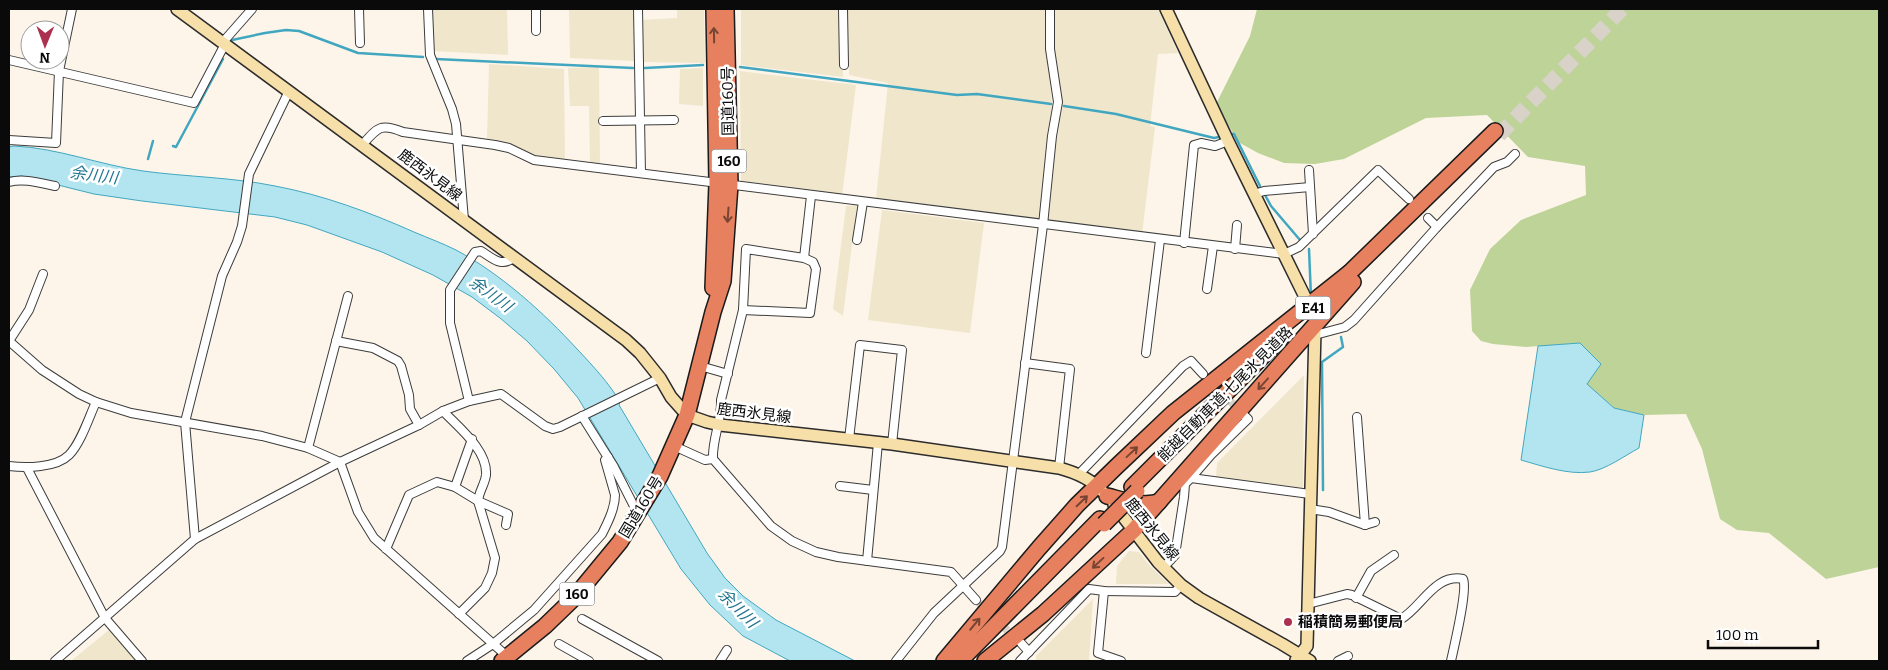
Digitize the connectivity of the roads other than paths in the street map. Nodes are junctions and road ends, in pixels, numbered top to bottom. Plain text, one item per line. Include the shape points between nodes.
1 (72, 9) edge
2 (178, 9) edge
3 (252, 9) edge
4 (359, 9) edge
5 (428, 9) edge
6 (536, 9) edge
7 (638, 9) edge
8 (714, 9) edge
9 (726, 9) edge
10 (843, 9) edge
11 (1050, 9) edge
12 (1166, 9) edge
13 (536, 31) dead end
14 (224, 43) junction
15 (360, 43) dead end
16 (9, 60) edge
17 (844, 65) dead end
18 (58, 71) junction
19 (289, 91) junction
20 (640, 120) junction
21 (674, 120) dead end
22 (603, 121) dead end
23 (1497, 133) tunnel mouth
24 (456, 139) junction
25 (9, 140) edge
26 (1228, 141) junction
27 (363, 144) junction
28 (1515, 154) dead end
29 (1309, 170) dead end
30 (641, 173) junction
31 (9, 182) edge
32 (723, 184) junction
33 (55, 186) dead end
34 (1310, 186) junction
35 (1254, 194) junction
36 (811, 196) junction
37 (1409, 199) dead end
38 (863, 202) junction
39 (1428, 218) dead end
40 (464, 220) junction
41 (1043, 224) junction
42 (1237, 224) dead end
43 (1437, 227) junction
44 (1313, 234) junction
45 (858, 240) dead end
46 (1160, 240) junction
47 (1184, 243) junction
48 (1213, 246) junction
49 (1235, 249) junction
50 (1284, 254) junction
51 (515, 257) junction
52 (804, 258) junction
53 (43, 274) dead end
54 (1351, 278) junction
55 (1207, 289) dead end
56 (348, 296) dead end
57 (1307, 301) dead end
58 (743, 310) junction
59 (1315, 333) joint
60 (9, 341) edge
61 (336, 341) junction
62 (1146, 353) dead end
63 (1025, 363) junction
64 (700, 366) junction
65 (728, 374) junction
66 (1203, 374) tunnel mouth
67 (660, 378) junction
68 (469, 401) junction
69 (96, 402) junction
70 (443, 411) junction
71 (1243, 414) dead end
72 (687, 415) junction
73 (582, 416) junction
74 (1357, 418) dead end
75 (185, 422) junction
76 (419, 425) junction
77 (720, 425) junction
78 (472, 439) junction
79 (849, 439) junction
80 (878, 442) junction
81 (892, 444) junction
82 (674, 446) junction
83 (308, 448) junction
84 (608, 457) junction
85 (713, 459) junction
86 (1012, 460) junction
87 (340, 462) junction
88 (9, 466) edge
89 (27, 468) junction
90 (1058, 468) junction
91 (1079, 474) junction
92 (1191, 478) junction
93 (840, 486) dead end
94 (455, 487) junction
95 (873, 490) junction
96 (1102, 491) junction
97 (1310, 494) junction
98 (478, 501) junction
99 (1159, 502) junction
100 (510, 504) dead end
101 (1310, 509) junction
102 (506, 513) junction
103 (638, 514) junction
104 (1102, 522) junction
105 (1375, 522) dead end
106 (506, 525) dead end
107 (1365, 525) junction
108 (1134, 530) junction
109 (195, 539) junction
110 (386, 549) junction
111 (1394, 555) dead end
112 (867, 561) junction
113 (1163, 568) junction
114 (1181, 585) junction
115 (963, 587) junction
116 (1104, 591) junction
117 (1356, 598) junction
118 (976, 600) tunnel mouth
119 (1308, 604) junction
120 (459, 614) junction
121 (105, 618) junction
122 (582, 619) dead end
123 (1021, 643) tunnel mouth
124 (493, 644) junction
125 (559, 644) dead end
126 (726, 650) dead end
127 (1029, 652) junction
128 (1348, 656) dead end
129 (1302, 659) edge
130 (507, 660) edge
131 (55, 661) edge
132 (142, 661) edge
133 (467, 661) edge
134 (589, 661) edge
135 (658, 661) edge
136 (720, 661) edge
137 (896, 661) edge
138 (944, 661) edge
139 (960, 661) edge
140 (972, 661) edge
141 (985, 661) edge
142 (1020, 661) edge
143 (1120, 661) edge
144 (1338, 661) edge
145 (1451, 661) edge

1 - 18 street
2 - 14 main road, 鹿西氷見線
3 - 14 street
4 - 15 street
5 - 24 street via 430,55 452,109
6 - 13 street
7 - 20 street
32 -> 8 highway, 国道160号 / 160
9 - 32 highway, 国道160号 / 160
10 - 17 street
11 - 41 street via 1050,49 1058,102
12 - 26 main road
14 - 18 street via 194,103
14 - 19 main road, 鹿西氷見線
16 - 18 street
18 - 25 street via 56,143
19 - 27 main road, 鹿西氷見線
19 - 75 street via 248,180 237,242 222,276
20 - 21 street
20 - 22 street
20 - 30 street
23 - 54 highway, 能越自動車道;七尾氷見道路 / E41
24 - 27 street via 382,126
24 - 30 street via 509,148 534,160
24 - 40 street
26 - 35 main road
26 - 47 street via 1215,146 1194,145
27 - 40 main road, 鹿西氷見線
28 - 43 street via 1507,162 1494,167
29 - 34 street
30 - 32 street
31 - 33 street via 33,181
32 - 36 street
32 - 64 highway, 国道160号 / 160 via 713,279 713,312
34 - 35 street
34 - 44 street
35 - 50 main road
36 - 38 street
36 - 52 street
37 - 44 street via 1378,170
38 - 41 street
38 - 45 street
39 - 43 street
40 - 51 main road, 鹿西氷見線
41 - 46 street
41 - 63 street
42 - 49 street
43 - 59 street via 1354,320 1345,326
44 - 50 street via 1299,247
46 - 47 street
46 - 62 street
47 - 48 street
48 - 49 street
48 - 55 street
49 - 50 street
50 - 57 main road
51 - 67 main road, 鹿西氷見線 via 626,340
51 - 68 street via 508,263 501,263 480,251 475,252 450,290 450,323
52 - 58 street via 746,249
52 - 58 street via 813,262 816,269 810,313
53 - 60 street via 29,310
96 -> 54 highway via 1116,467 1173,413
54 -> 99 highway
54 - 104 highway, 能越自動車道;七尾氷見道路 / E41 via 1237,380
56 - 61 street
58 - 65 street
59 - 97 main road
60 - 69 street via 42,370
61 - 76 street via 373,348 398,361 409,395 410,410
61 - 83 street
63 - 86 street
63 - 90 street via 1070,369
64 - 65 street
64 - 72 highway, 国道160号 / 160
65 - 77 street
66 - 91 street via 1190,361
67 - 72 main road, 鹿西氷見線
67 - 73 street
68 - 70 street
68 - 73 street via 501,394 553,429
69 - 75 street via 131,413
69 - 89 street via 70,454 62,460
70 - 76 street
70 - 78 street
71 - 92 street via 1248,419
72 - 77 main road, 鹿西氷見線
72 - 82 highway, 国道160号 / 160
73 - 84 street
74 - 107 street
75 - 83 street
75 - 109 street
76 - 87 street
77 - 79 main road, 鹿西氷見線
77 - 85 street via 712,451
78 - 94 street
78 - 98 street via 486,473
79 - 80 main road, 鹿西氷見線
79 - 81 street via 860,344 902,350
80 - 81 main road, 鹿西氷見線
80 - 95 street
81 - 86 main road, 鹿西氷見線
82 - 85 street via 705,460
82 - 103 highway, 国道160号 / 160
83 - 87 street
84 - 103 street
84 - 124 street via 605,460 616,494 602,534 534,610
85 - 112 street via 772,526 792,541 838,558
86 - 90 main road, 鹿西氷見線
86 - 115 street via 1002,547
87 - 109 street
87 - 110 street via 358,512 374,538
88 - 89 street
89 - 121 street
90 - 91 main road, 鹿西氷見線
91 - 96 main road, 鹿西氷見線
92 - 97 street
92 - 113 street via 1184,484 1175,555
93 - 95 street
94 - 98 street
94 - 110 street via 437,482 409,495
95 - 112 street
96 - 99 highway via 1143,504
96 - 108 main road, 鹿西氷見線
138 -> 96 highway via 1077,505
97 - 101 main road
98 - 102 street
98 - 120 street via 494,558 492,573 485,588
99 - 108 highway
100 - 102 street
101 - 107 street
101 - 119 main road
102 - 106 street via 509,516
103 - 130 highway, 国道160号 / 160 via 573,599
104 - 139 highway, 能越自動車道;七尾氷見道路 / E41
104 - 140 highway, 能越自動車道;七尾氷見道路 / E41
105 - 107 street
108 - 113 main road, 鹿西氷見線
108 -> 141 highway via 1043,614
109 - 121 street
110 - 120 street
111 - 117 street via 1371,571
112 - 115 street via 950,572
113 - 114 main road, 鹿西氷見線
114 - 116 street via 1174,592
114 - 129 main road, 鹿西氷見線
115 - 118 street
115 - 137 street via 934,614
116 - 127 street via 1088,589
116 - 143 street via 1098,653
117 - 119 street via 1347,594
117 - 145 street via 1401,619 1435,587 1448,580 1463,579
119 - 129 main road via 1307,646
120 - 124 street
121 - 131 street
121 - 132 street
122 - 135 street
123 - 127 street
124 - 130 street
124 - 133 street
125 - 134 street
126 - 136 street
127 - 142 street
128 - 144 street

